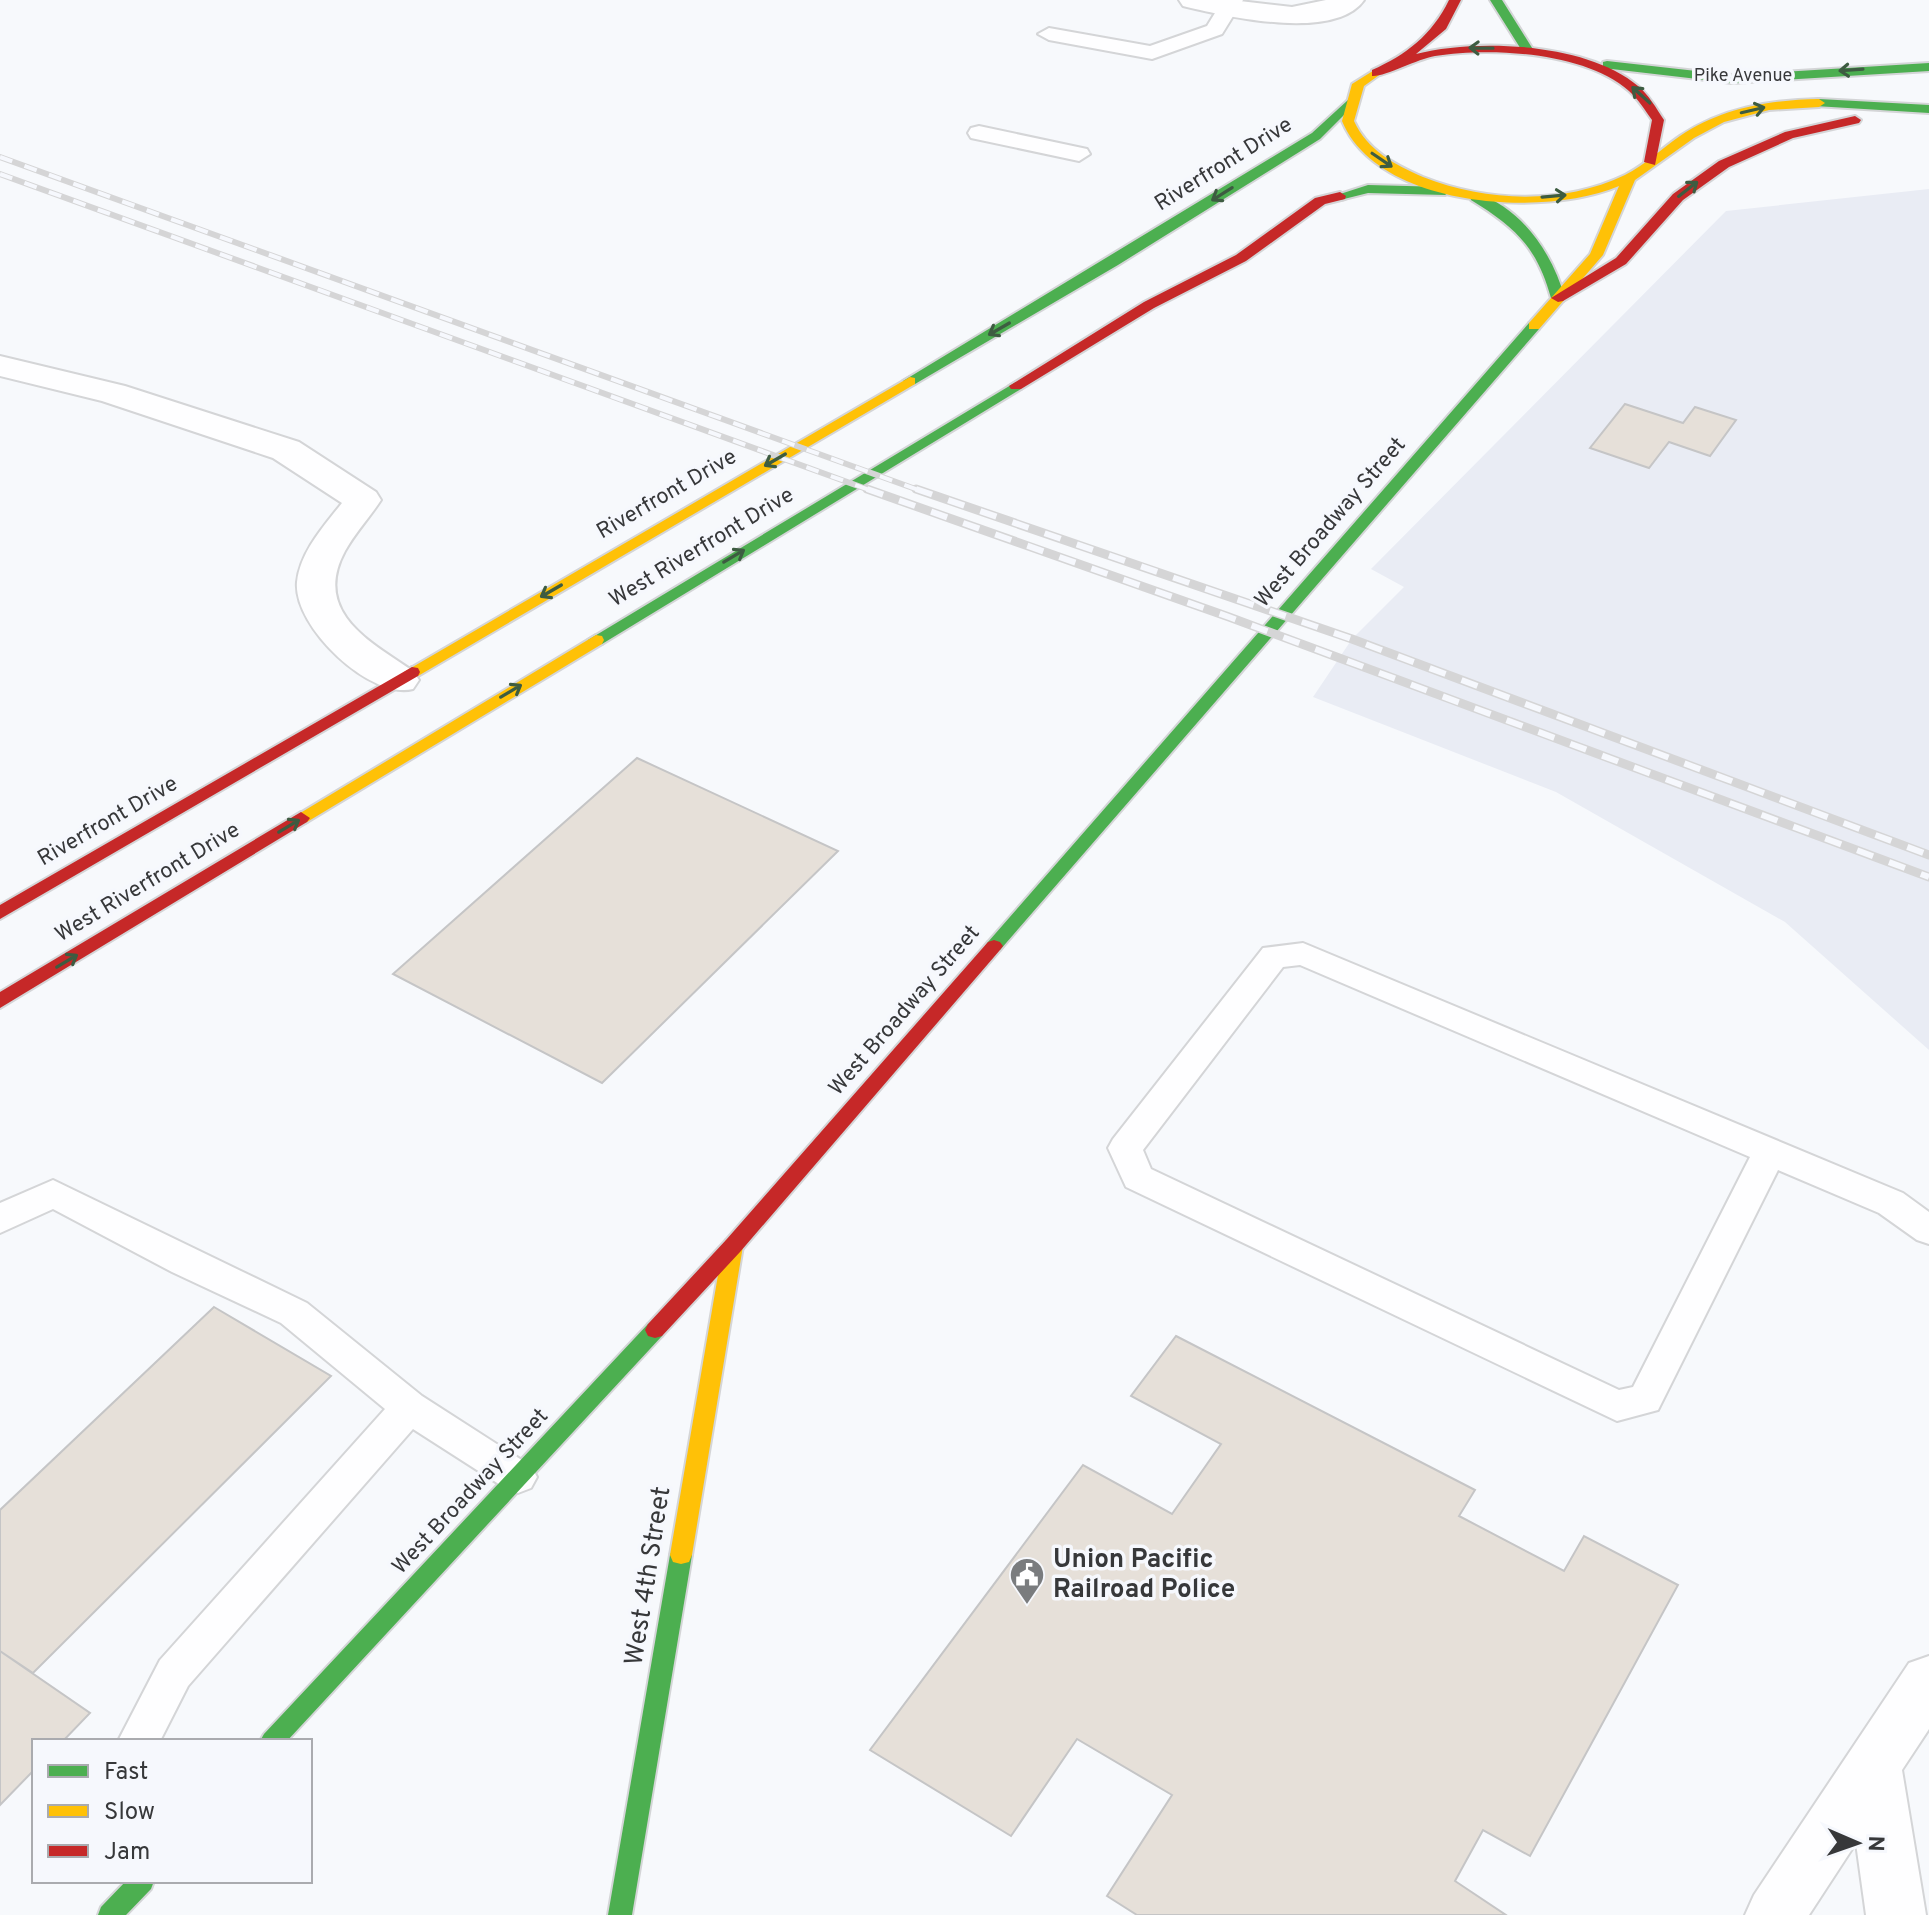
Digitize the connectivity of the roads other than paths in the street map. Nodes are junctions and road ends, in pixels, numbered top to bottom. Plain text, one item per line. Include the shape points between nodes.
1 (1193, 0) edge
2 (1350, 0) edge
3 (1455, 0) edge
4 (1496, 0) edge
5 (1230, 4) edge
6 (1049, 34) dead end
7 (1528, 51) junction
8 (1558, 55) junction
9 (1405, 57) junction
10 (1929, 67) edge
11 (1348, 104) junction
12 (1929, 111) edge
13 (979, 133) dead end
14 (1079, 154) dead end
15 (1650, 162) junction
16 (1629, 178) junction
17 (1445, 191) junction
18 (1476, 197) junction
19 (1558, 298) junction
20 (0, 366) edge
21 (399, 680) junction
22 (0, 913) edge
23 (0, 1001) edge
24 (1770, 1151) junction
25 (0, 1219) edge
26 (1929, 1230) edge
27 (733, 1246) junction
28 (409, 1407) junction
29 (518, 1477) junction
30 (1929, 1681) edge
31 (140, 1739) edge
32 (274, 1739) edge
33 (1873, 1765) junction
34 (140, 1883) edge
35 (110, 1915) edge
36 (620, 1915) edge
37 (1775, 1915) edge
38 (1896, 1915) edge

1 - 5 street
2 - 5 street via 1331,10 1292,16
3 - 9 main road via 1435,35
4 - 7 main road
5 - 6 lane via 1215,30 1152,53
7 - 8 main road
7 -> 9 main road via 1469,48
10 -> 8 main road, Pike Avenue via 1732,79 1638,71
15 -> 8 main road via 1661,145 1662,125 1653,106 1614,76
9 - 11 main road, Riverfront Drive via 1374,70 1356,86
11 -> 17 main road via 1348,123 1379,160
11 -> 21 main road, Riverfront Drive via 1316,136 1113,262
15 -> 12 main road, Pike Avenue via 1702,127 1766,107 1806,103
19 -> 12 main road via 1618,263 1690,186 1756,149 1845,121
13 - 14 lane
15 - 16 main road, Pike Avenue
18 -> 16 main road via 1568,195
16 - 19 main road, West Broadway Street via 1596,255
17 - 18 main road
23 -> 17 main road, West Riverfront Drive via 1149,305 1241,258 1320,201 1368,189
18 - 19 main road via 1527,230 1553,269
19 - 27 main road, West Broadway Street
20 - 21 street via 113,393 286,450 363,500 321,560 314,588 320,614 335,634
21 - 22 main road, Riverfront Drive
24 - 24 lane via 1303,954 1274,956 1125,1148 1138,1178 1617,1406 1645,1399
24 - 26 lane via 1891,1203
25 - 28 lane via 53,1193 294,1313
27 - 29 main road, West Broadway Street
27 - 36 main road, West 4th Street
28 - 29 lane
28 - 31 lane via 174,1673
29 - 32 main road, West Broadway Street
30 - 33 street
33 - 37 street
33 - 38 street
34 - 35 main road

